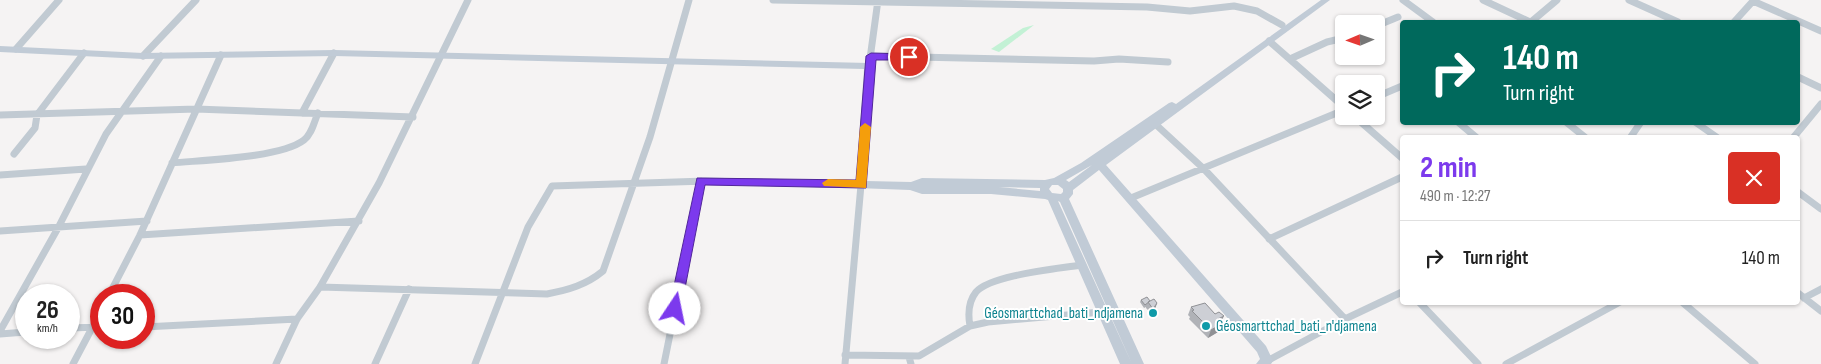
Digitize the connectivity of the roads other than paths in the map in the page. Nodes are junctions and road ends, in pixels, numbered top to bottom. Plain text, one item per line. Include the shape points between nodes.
1 (59, 0) edge
2 (196, 0) edge
3 (468, 0) edge
4 (689, 0) edge
5 (773, 0) edge
6 (1316, 0) edge
7 (1326, 0) edge
8 (1403, 0) edge
9 (1483, 0) edge
10 (1557, 0) edge
11 (1629, 0) edge
12 (878, 1) edge
13 (1753, 1) edge
14 (1398, 17) dead end
15 (1430, 20) edge
16 (1527, 20) edge
17 (1533, 20) edge
18 (1674, 20) edge
19 (1736, 20) edge
20 (1796, 20) edge
21 (1385, 22) edge
22 (1800, 22) edge
23 (1282, 25) junction
24 (1821, 31) edge
25 (1335, 40) edge
26 (1269, 41) junction
27 (0, 49) edge
28 (16, 49) junction
29 (84, 52) junction
30 (334, 53) junction
31 (220, 55) junction
32 (441, 55) junction
33 (143, 56) junction
34 (161, 56) junction
35 (1290, 59) junction
36 (674, 61) junction
37 (870, 61) junction
38 (1168, 62) dead end
39 (1800, 78) edge
40 (1400, 87) edge
41 (1821, 88) edge
42 (1385, 93) edge
43 (1335, 101) edge
44 (1821, 104) edge
45 (196, 109) junction
46 (122, 112) junction
47 (302, 113) junction
48 (318, 113) junction
49 (1335, 113) edge
50 (37, 114) junction
51 (0, 116) edge
52 (413, 117) junction
53 (1153, 122) junction
54 (1364, 125) edge
55 (1462, 125) edge
56 (1570, 125) edge
57 (1700, 125) edge
58 (1473, 135) edge
59 (1582, 135) edge
60 (1714, 135) edge
61 (1795, 135) edge
62 (14, 154) dead end
63 (1400, 156) edge
64 (172, 163) junction
65 (1101, 166) junction
66 (86, 169) junction
67 (1204, 169) junction
68 (0, 175) edge
69 (1400, 178) edge
70 (701, 180) junction
71 (637, 181) junction
72 (862, 185) junction
73 (1055, 191) junction
74 (1800, 193) edge
75 (1131, 198) junction
76 (1821, 209) edge
77 (147, 221) junction
78 (359, 221) junction
79 (58, 228) junction
80 (0, 231) edge
81 (140, 235) junction
82 (1269, 239) junction
83 (1081, 265) junction
84 (115, 284) edge
85 (320, 287) junction
86 (409, 289) junction
87 (1821, 289) edge
88 (502, 293) junction
89 (1400, 293) edge
90 (1801, 296) edge
91 (1422, 305) edge
92 (1614, 305) edge
93 (1685, 305) edge
94 (1821, 311) edge
95 (1101, 312) junction
96 (297, 319) junction
97 (1345, 319) junction
98 (155, 326) edge
99 (970, 326) junction
100 (15, 332) edge
101 (0, 333) edge
102 (90, 338) edge
103 (845, 360) edge
104 (910, 360) edge
105 (1265, 363) edge
106 (74, 364) edge
107 (276, 364) edge
108 (375, 364) edge
109 (475, 364) edge
110 (664, 364) edge
111 (1126, 364) edge
112 (1138, 364) edge
113 (1478, 364) edge
114 (1506, 364) edge
115 (1754, 364) edge

1 - 28 street
2 - 33 street via 182,20
3 - 32 street
4 - 36 street
5 - 12 street
6 - 23 street
7 - 26 street
8 - 15 street
9 - 16 street
10 - 17 street
11 - 18 street
12 - 23 street via 1147,7 1190,11 1234,6 1257,12
12 - 37 street
13 - 19 street
13 - 20 street
14 - 21 street
22 - 24 street
23 - 53 street
25 - 35 street
26 - 35 street
26 - 53 street
27 - 28 street
28 - 29 street
29 - 33 street
29 - 50 street
30 - 31 street
30 - 32 street
30 - 47 street
31 - 34 street
31 - 45 street
32 - 36 street
32 - 52 street
33 - 34 street
34 - 46 street
35 - 43 street
36 - 37 street
36 - 71 street
37 - 38 street via 1087,61 1104,58
37 - 72 street
39 - 41 street
40 - 42 street
44 - 61 street
45 - 46 street
45 - 47 street
45 - 64 street
46 - 50 street
46 - 66 street
47 - 48 street
48 - 52 street
48 - 64 street via 308,136 298,144 251,154
49 - 67 street
50 - 51 street
50 - 62 street via 35,128
52 - 78 street
53 - 65 street
53 - 67 street
53 - 73 street via 1084,166
54 - 63 street
55 - 58 street
56 - 59 street
57 - 60 street
64 - 77 street
65 - 73 street
65 - 75 street
66 - 68 street
66 - 79 street
67 - 75 street
67 - 82 street
69 - 82 street
70 - 71 street
70 - 72 street
70 - 110 street
71 - 88 street via 603,271 592,282 547,294
71 - 88 street via 552,186 528,227
72 - 73 street via 911,186 922,190
72 - 103 street
73 - 83 street
73 - 112 street
74 - 76 street
75 - 105 street via 1262,349
77 - 79 street
77 - 81 street
78 - 81 street
78 - 85 street
79 - 80 street
79 - 101 street
81 - 84 street
82 - 97 street
83 - 95 street
83 - 99 street via 993,282 978,290 967,315
85 - 86 street
85 - 96 street
86 - 88 street
86 - 108 street
87 - 90 street
88 - 109 street
89 - 97 street
90 - 94 street
91 - 113 street
92 - 114 street
93 - 115 street
95 - 99 street
95 - 111 street
96 - 98 street
96 - 107 street
97 - 105 street
99 - 104 street via 931,351
100 - 101 street
102 - 106 street
103 - 104 street

